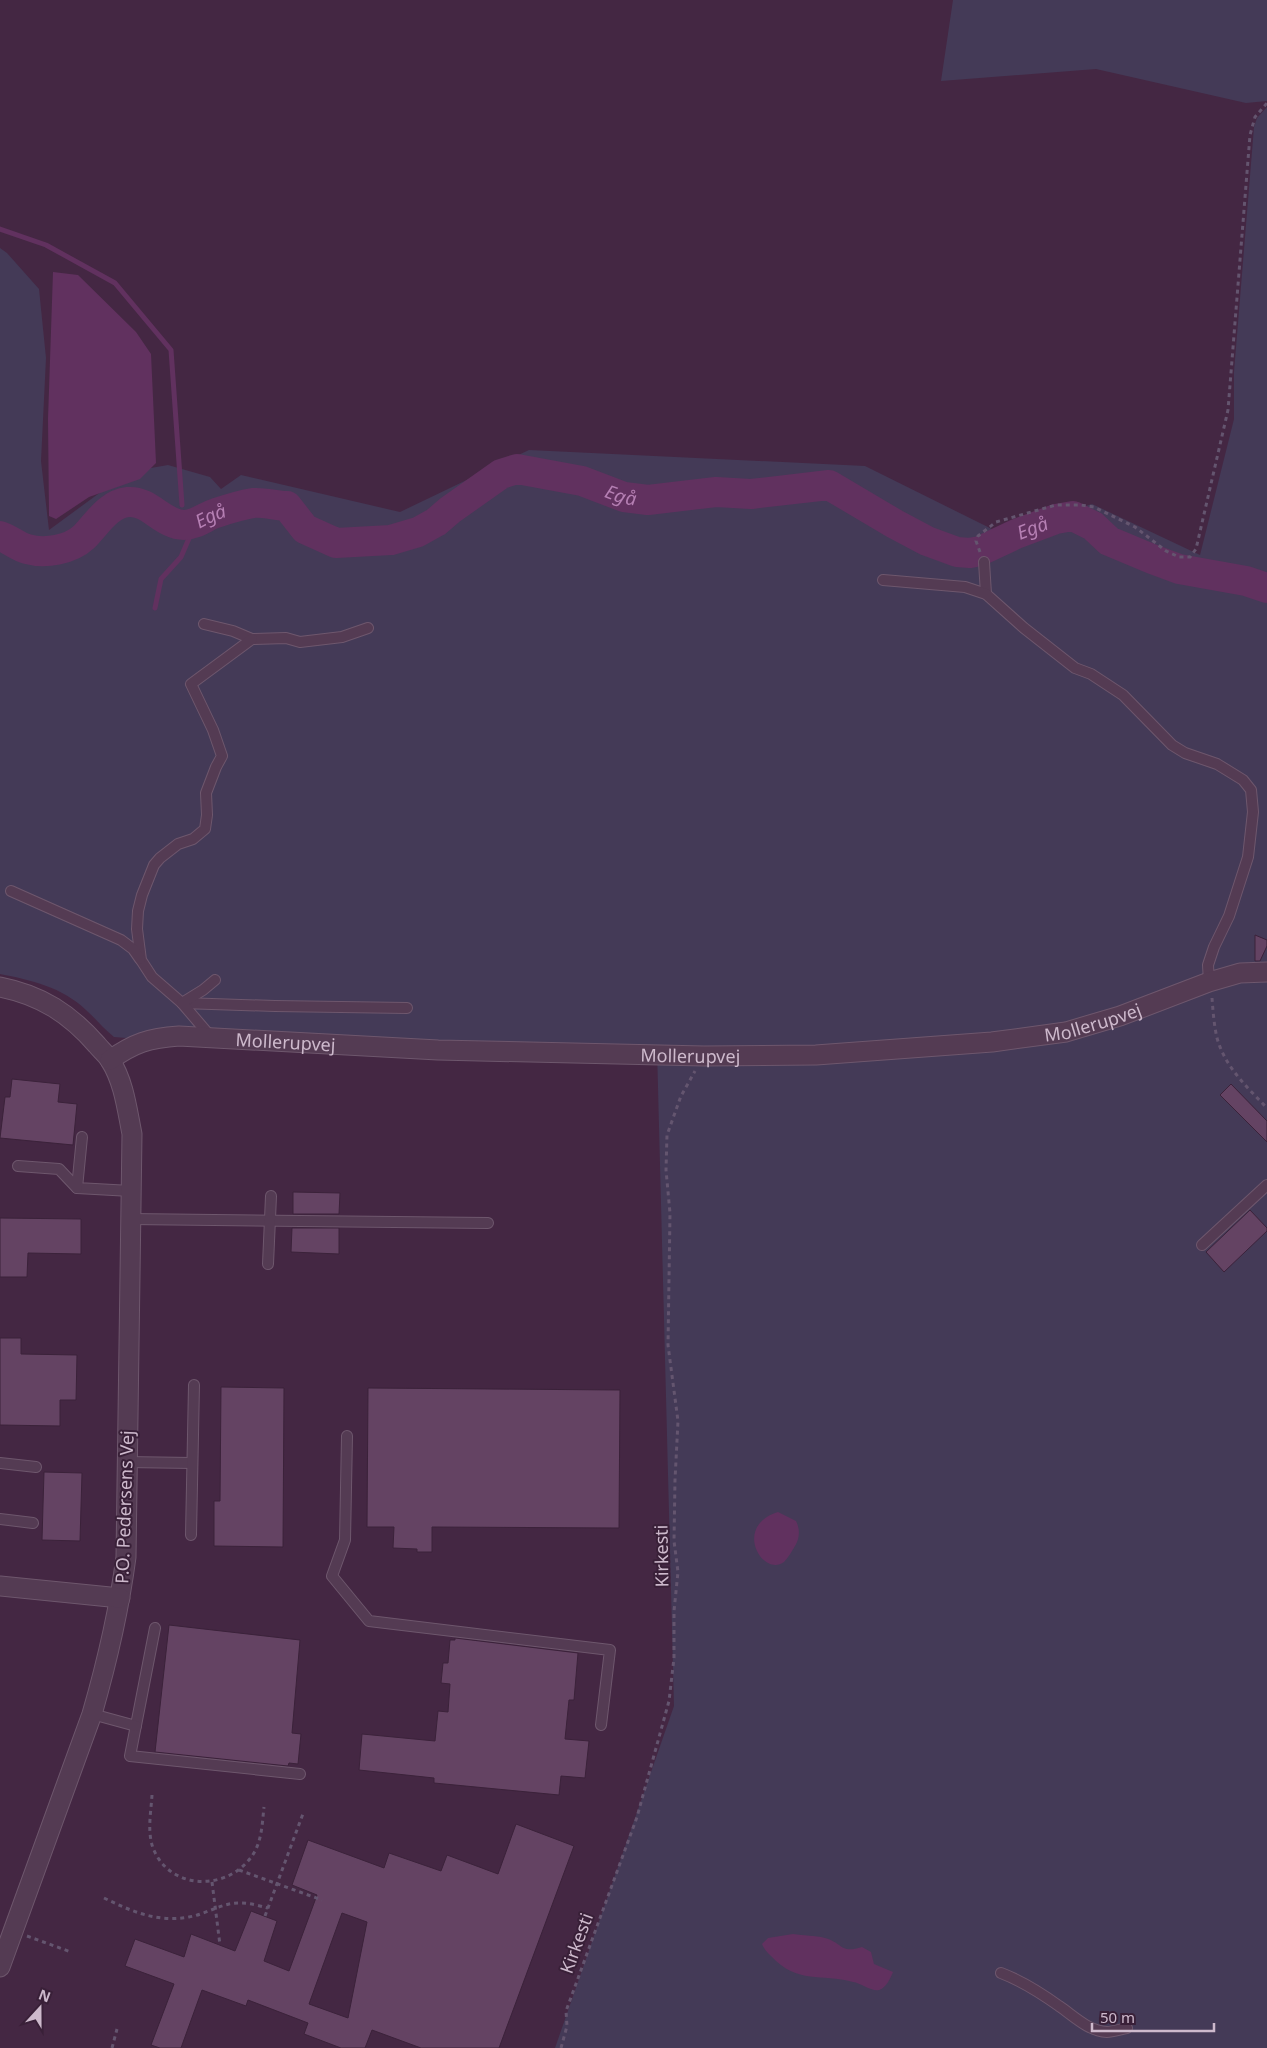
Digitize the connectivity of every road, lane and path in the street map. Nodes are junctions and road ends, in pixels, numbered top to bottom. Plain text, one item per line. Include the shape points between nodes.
1 (1267, 104) edge
2 (976, 541) dead end
3 (984, 562) dead end
4 (882, 580) dead end
5 (986, 594) junction
6 (204, 624) dead end
7 (368, 628) dead end
8 (252, 639) junction
9 (12, 891) dead end
10 (141, 960) junction
11 (1267, 972) edge
12 (215, 980) dead end
13 (1209, 982) junction
14 (0, 987) edge
15 (182, 1002) junction
16 (407, 1008) dead end
17 (211, 1038) junction
18 (704, 1056) junction
19 (110, 1060) junction
20 (1267, 1108) edge
21 (82, 1137) dead end
22 (18, 1166) dead end
23 (1267, 1185) edge
24 (77, 1188) junction
25 (131, 1191) junction
26 (271, 1196) dead end
27 (130, 1218) junction
28 (270, 1220) junction
29 (488, 1224) dead end
30 (1202, 1246) dead end
31 (268, 1264) dead end
32 (194, 1385) dead end
33 (347, 1436) dead end
34 (126, 1462) junction
35 (0, 1463) edge
36 (192, 1463) junction
37 (36, 1467) dead end
38 (0, 1519) edge
39 (33, 1523) dead end
40 (191, 1535) dead end
41 (0, 1586) edge
42 (120, 1598) junction
43 (155, 1628) dead end
44 (92, 1714) junction
45 (601, 1725) dead end
46 (136, 1726) junction
47 (300, 1774) dead end
48 (152, 1795) dead end
49 (264, 1807) dead end
50 (304, 1812) dead end
51 (238, 1870) junction
52 (212, 1882) junction
53 (277, 1883) junction
54 (104, 1898) dead end
55 (322, 1900) dead end
56 (215, 1908) junction
57 (268, 1908) junction
58 (265, 1916) dead end
59 (13, 1932) junction
60 (220, 1945) dead end
61 (72, 1952) dead end
62 (0, 1967) edge
63 (1001, 1973) dead end
64 (1127, 2028) dead end
65 (117, 2030) dead end
66 (112, 2048) edge
67 (561, 2048) edge

1 - 2 path via 1255,117 1250,135 1228,410 1196,549 1190,557 1178,557 1166,552 1135,527 1094,507 1081,505 1056,505 996,522
3 - 5 lane
4 - 5 lane via 965,586
5 - 13 lane via 1075,668 1091,674 1123,695 1172,745 1232,771 1251,790 1253,812 1248,857 1208,965
6 - 8 lane
7 - 8 lane via 316,641
8 - 10 lane via 190,684 222,756 206,793 205,829 160,858 142,895 137,929
9 - 10 lane via 121,940
10 - 15 lane via 152,977
11 - 13 street, Mollerupvej via 1240,974
12 - 15 lane
13 - 18 street, Mollerupvej via 1120,1016 1066,1032 992,1042 836,1053
13 - 20 path via 1217,1038 1225,1059
14 - 19 street, P.O. Pedersens Vej via 44,1000 69,1017
15 - 16 lane
15 - 17 lane
17 - 18 street, Mollerupvej via 438,1050
17 - 19 street, Mollerupvej via 179,1036 144,1040
18 - 67 path, Kirkesti via 681,1096 667,1135 670,1212 668,1345 678,1421 674,1541 678,1572 669,1700 637,1816 566,2011 567,2026
19 - 25 street, P.O. Pedersens Vej via 124,1095 132,1134
21 - 24 lane
22 - 24 lane via 59,1169
23 - 30 lane
24 - 25 lane
25 - 27 street, P.O. Pedersens Vej
26 - 28 lane
27 - 28 lane
27 - 34 street, P.O. Pedersens Vej
28 - 29 lane
28 - 31 lane
32 - 36 lane
33 - 45 lane via 345,1540 332,1576 369,1620 610,1650
34 - 36 lane
34 - 42 street, P.O. Pedersens Vej via 126,1557
35 - 37 lane
36 - 40 lane
38 - 39 lane
41 - 42 street
42 - 44 street, P.O. Pedersens Vej
43 - 46 lane
44 - 46 lane
44 - 59 street, P.O. Pedersens Vej
46 - 47 lane via 130,1756
48 - 52 path via 149,1828 153,1848 160,1861 171,1872 190,1881
49 - 51 path via 259,1842 249,1860
50 - 53 path
51 - 52 path
51 - 53 path
52 - 56 path
53 - 55 path
53 - 57 path
54 - 56 path via 138,1914 162,1919 190,1917
56 - 57 path via 241,1903
56 - 60 path
57 - 58 path
59 - 61 path
59 - 62 street, P.O. Pedersens Vej
63 - 64 lane via 1019,1980 1097,2030 1108,2032
65 - 66 path

